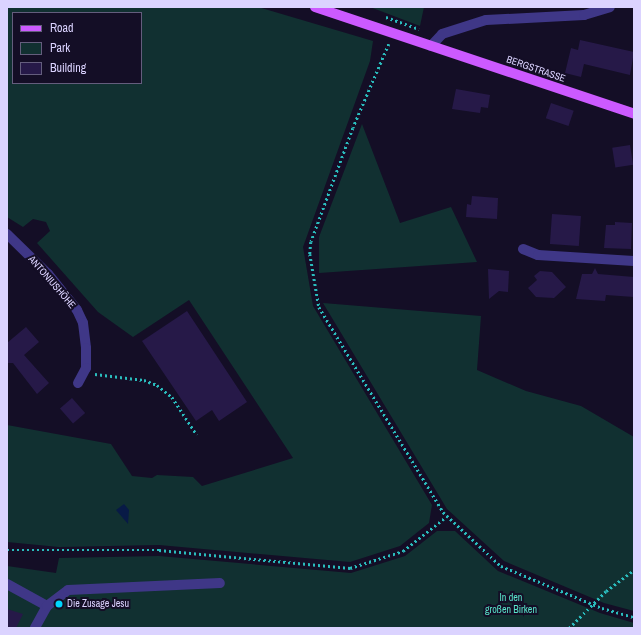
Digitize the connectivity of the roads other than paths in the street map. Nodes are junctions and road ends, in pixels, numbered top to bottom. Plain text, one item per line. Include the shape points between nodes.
1 (315, 7) edge
2 (610, 7) edge
3 (431, 46) junction
4 (634, 114) edge
5 (7, 234) edge
6 (523, 249) dead end
7 (634, 261) edge
8 (78, 383) dead end
9 (220, 583) dead end
10 (7, 584) edge
11 (47, 606) junction
12 (35, 628) edge

1 - 3 main road, BERGSTRASSE
2 - 3 street via 584,15 486,20 442,34
3 - 4 main road, BERGSTRASSE
5 - 8 street, ANTONIUSHÖHE via 48,274 77,310 83,323 86,348 83,373
6 - 7 street via 538,255
9 - 11 street via 68,590
10 - 11 street
11 - 12 street

